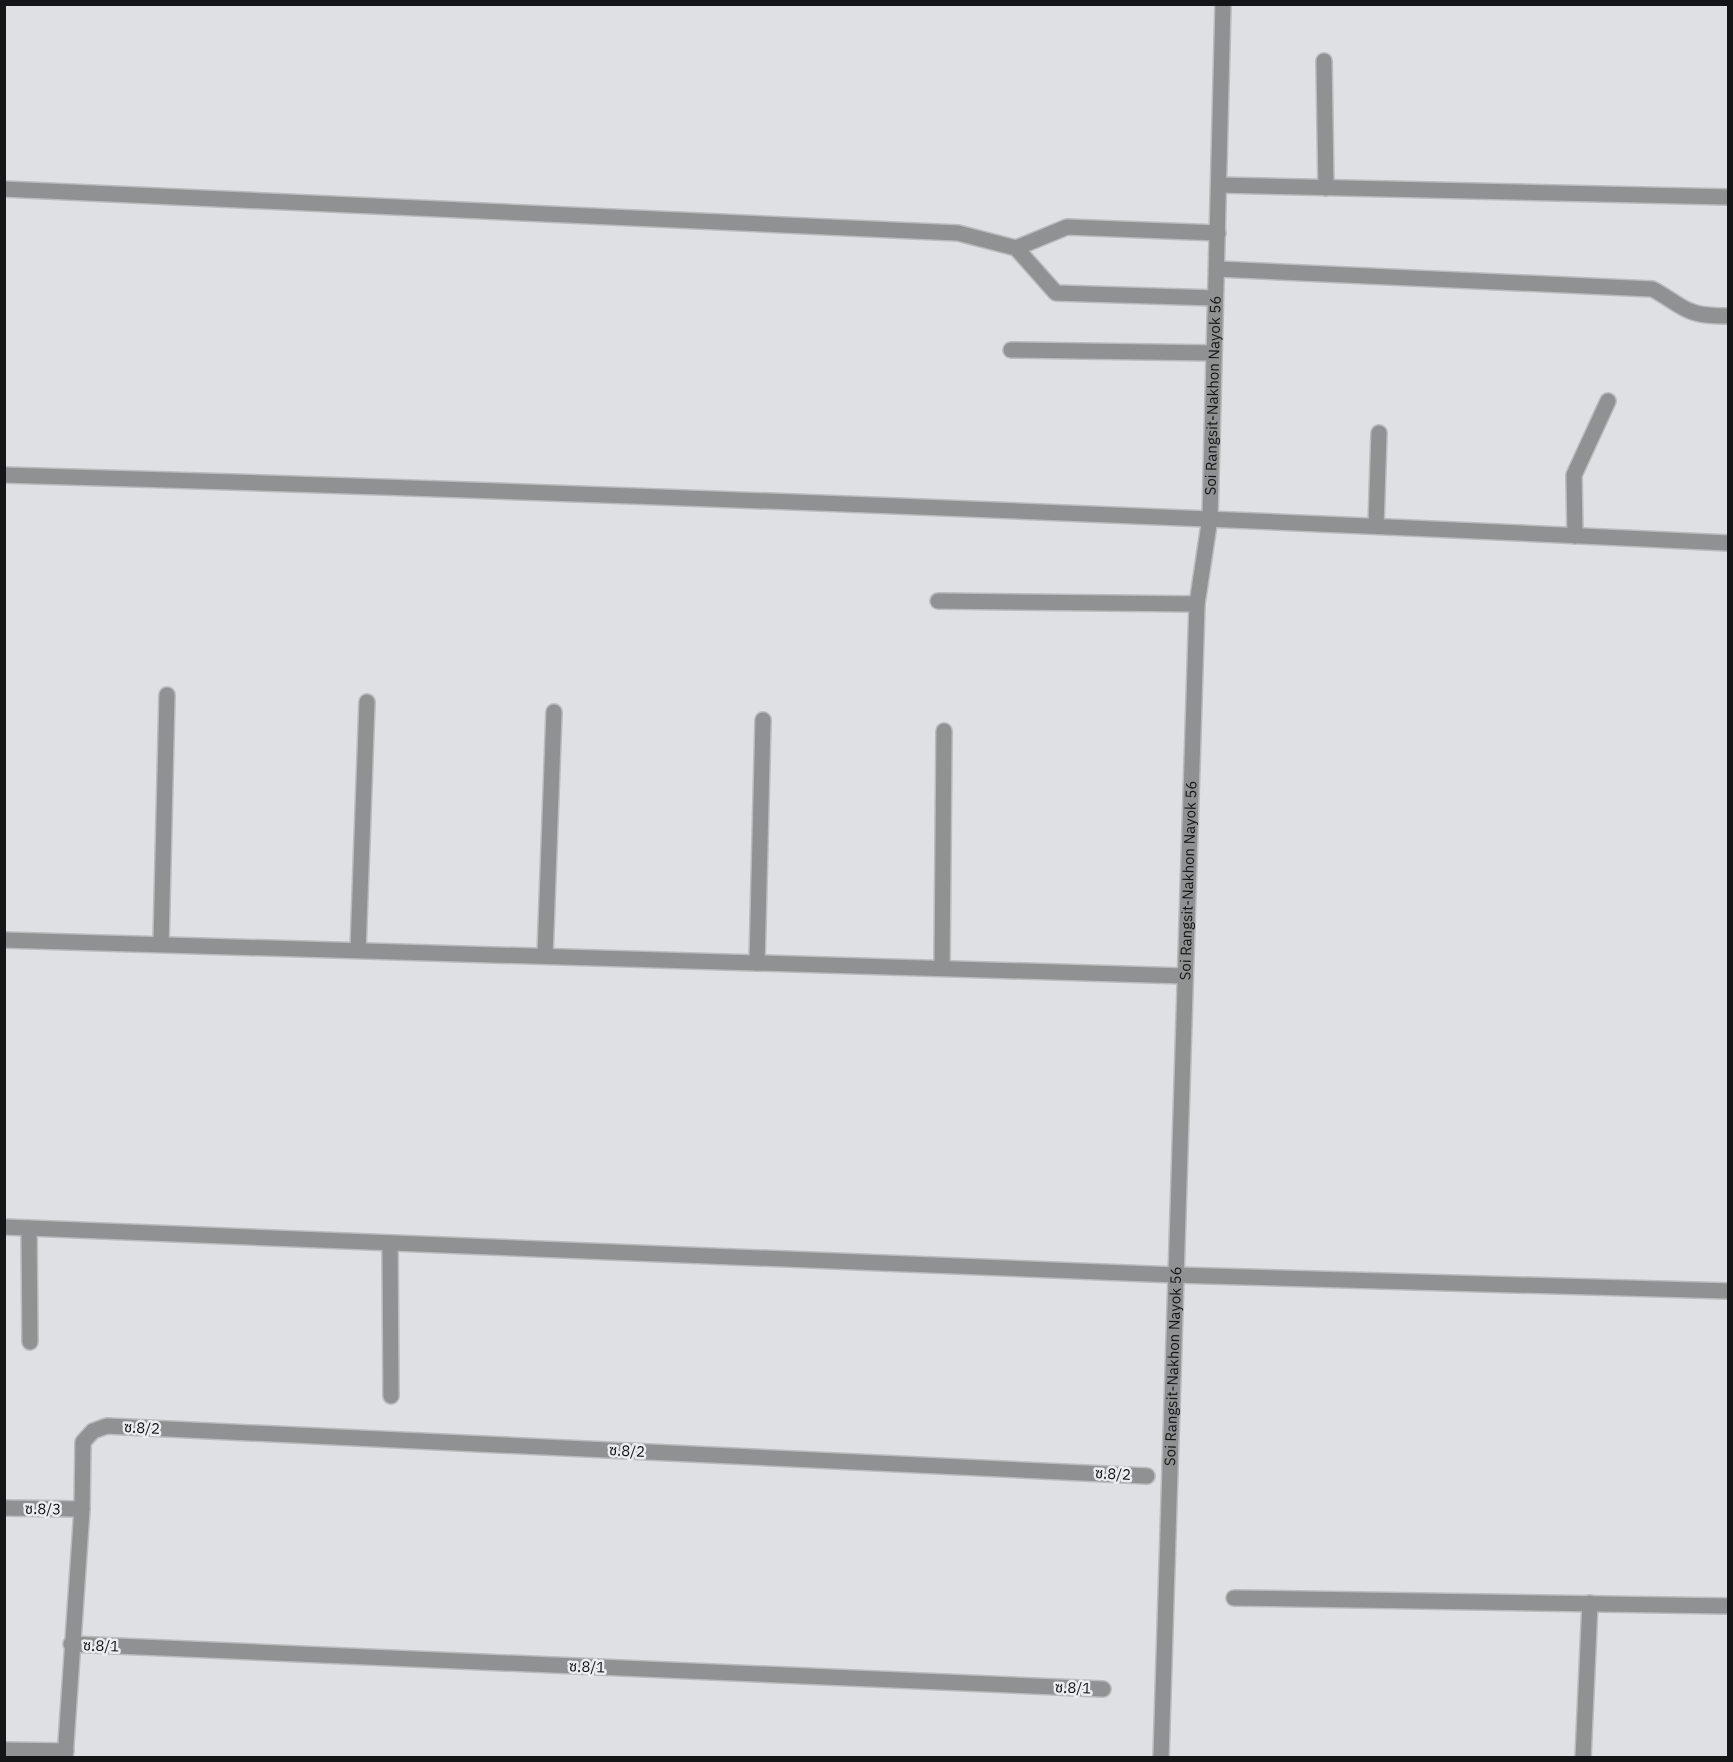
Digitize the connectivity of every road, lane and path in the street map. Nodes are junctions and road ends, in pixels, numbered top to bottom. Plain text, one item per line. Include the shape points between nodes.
1 (1223, 4) edge
2 (1324, 61) dead end
3 (1219, 185) junction
4 (1326, 188) junction
5 (4, 189) edge
6 (1728, 197) edge
7 (1218, 233) junction
8 (1016, 248) junction
9 (1218, 269) junction
10 (1215, 298) junction
11 (1728, 316) edge
12 (1011, 350) dead end
13 (1214, 353) junction
14 (1608, 401) dead end
15 (1379, 433) dead end
16 (4, 475) edge
17 (1210, 518) junction
18 (1377, 526) junction
19 (1575, 536) junction
20 (1728, 543) edge
21 (938, 601) dead end
22 (1197, 604) junction
23 (167, 695) dead end
24 (367, 702) dead end
25 (554, 712) dead end
26 (763, 720) dead end
27 (944, 731) dead end
28 (4, 940) edge
29 (161, 944) junction
30 (358, 950) junction
31 (545, 956) junction
32 (757, 963) junction
33 (942, 968) junction
34 (1185, 976) junction
35 (4, 1227) edge
36 (29, 1228) junction
37 (390, 1243) junction
38 (1175, 1275) junction
39 (1728, 1291) edge
40 (30, 1342) dead end
41 (391, 1396) dead end
42 (1147, 1476) dead end
43 (4, 1508) edge
44 (82, 1509) junction
45 (1234, 1598) dead end
46 (1590, 1603) junction
47 (1728, 1606) edge
48 (71, 1644) junction
49 (1103, 1689) dead end
50 (4, 1750) edge
51 (65, 1754) edge
52 (1161, 1758) edge
53 (1583, 1758) edge

1 - 3 street, Soi Rangsit-Nakhon Nayok 56
2 - 4 street
3 - 4 street
3 - 7 street, Soi Rangsit-Nakhon Nayok 56
4 - 6 street
5 - 8 street via 958,233
7 - 8 street via 1067,227
7 - 9 street, Soi Rangsit-Nakhon Nayok 56
8 - 10 street via 1056,293
9 - 10 street, Soi Rangsit-Nakhon Nayok 56
9 - 11 street via 1652,289 1688,310
10 - 13 street, Soi Rangsit-Nakhon Nayok 56
12 - 13 street
13 - 17 street, Soi Rangsit-Nakhon Nayok 56
14 - 19 street via 1574,475
15 - 18 street
16 - 17 street via 492,489
17 - 18 street
17 - 22 street, Soi Rangsit-Nakhon Nayok 56
18 - 19 street
19 - 20 street
21 - 22 street
22 - 34 street, Soi Rangsit-Nakhon Nayok 56
23 - 29 street
24 - 30 street
25 - 31 street
26 - 32 street
27 - 33 street
28 - 29 street
29 - 30 street
30 - 31 street
31 - 32 street
32 - 33 street
33 - 34 street
34 - 38 street, Soi Rangsit-Nakhon Nayok 56
35 - 36 street
36 - 37 street
36 - 40 street
37 - 38 street
37 - 41 street
38 - 39 street
38 - 52 street, Soi Rangsit-Nakhon Nayok 56
42 - 44 street, ซ.8/2 via 107,1426 93,1431 83,1442
43 - 44 street, ซ.8/3
44 - 48 street
45 - 46 street
46 - 47 street
46 - 53 street
48 - 49 street, ซ.8/1
48 - 51 street
50 - 51 street

